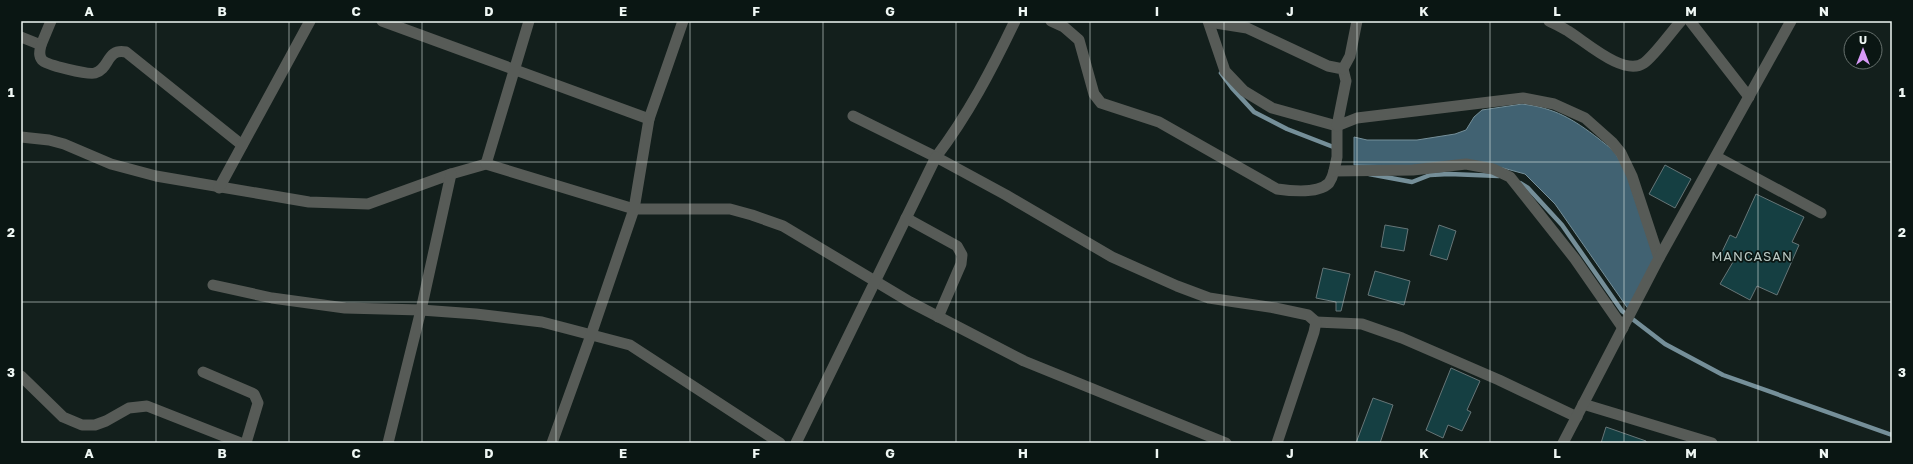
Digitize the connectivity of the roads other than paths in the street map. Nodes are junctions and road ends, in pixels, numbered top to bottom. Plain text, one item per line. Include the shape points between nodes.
1 (51, 21) edge
2 (310, 21) edge
3 (382, 21) edge
4 (529, 21) edge
5 (683, 21) edge
6 (1015, 21) edge
7 (1051, 21) edge
8 (1357, 21) edge
9 (1549, 21) edge
10 (1681, 21) edge
11 (1690, 21) edge
12 (1791, 21) edge
13 (1208, 22) edge
14 (21, 37) edge
15 (41, 45) junction
16 (515, 68) junction
17 (1343, 69) junction
18 (1749, 97) junction
19 (853, 116) dead end
20 (649, 119) junction
21 (1337, 126) junction
22 (21, 137) edge
23 (242, 145) junction
24 (1717, 156) junction
25 (936, 157) junction
26 (486, 164) junction
27 (1334, 171) junction
28 (451, 174) junction
29 (219, 188) junction
30 (634, 209) junction
31 (1821, 213) dead end
32 (906, 218) junction
33 (1659, 258) junction
34 (875, 282) junction
35 (213, 285) dead end
36 (422, 310) junction
37 (938, 317) junction
38 (1316, 322) junction
39 (1623, 328) junction
40 (591, 335) junction
41 (203, 372) dead end
42 (21, 376) edge
43 (1583, 404) junction
44 (1577, 417) junction
45 (1707, 442) edge
46 (241, 443) edge
47 (246, 443) edge
48 (388, 443) edge
49 (552, 443) edge
50 (780, 443) edge
51 (796, 443) edge
52 (1226, 443) edge
53 (1277, 443) edge
54 (1563, 443) edge

1 - 15 street
2 - 23 street
3 - 16 street
4 - 16 street
5 - 20 street
6 - 25 street via 990,72 958,127
7 - 27 street via 1064,27 1080,40 1094,94 1101,103 1159,122 1277,189 1312,190 1328,183
8 - 17 street via 1350,56
9 - 10 street via 1614,61 1637,67 1645,62
11 - 18 street
12 - 18 street
13 - 17 street via 1247,28 1328,66
13 - 21 street via 1225,71 1244,91 1272,108
14 - 15 street
15 - 23 street via 39,55 42,61 90,73 100,70 113,54 126,52
16 - 20 street
16 - 26 street
17 - 21 street via 1346,81
18 - 24 street
19 - 25 street
20 - 30 street
21 - 27 street via 1337,157
21 - 33 street via 1357,118 1500,100 1523,98 1554,104 1585,118 1621,153 1632,176
22 - 29 street via 64,144 111,164 156,176
23 - 29 street
24 - 31 street
24 - 33 street
25 - 32 street
25 - 38 street via 1112,258 1209,298 1308,315
26 - 28 street
26 - 30 street
27 - 39 street via 1413,170 1466,164 1493,169 1510,177 1575,259
28 - 29 street via 368,204 309,202
28 - 36 street
30 - 34 street via 730,209 752,215 783,226
30 - 40 street
32 - 34 street
32 - 37 street via 957,246 962,255 961,264
33 - 39 street
34 - 37 street
34 - 51 street
35 - 36 street via 272,298 345,308
36 - 40 street via 542,322
36 - 48 street
37 - 52 street via 1024,361
38 - 44 street via 1362,324 1402,338
38 - 53 street
39 - 43 street
40 - 49 street
40 - 50 street via 630,345
41 - 47 street via 254,394 257,398 258,404
42 - 46 street via 63,416 82,425 95,425 129,408 147,406
43 - 44 street
43 - 45 street
44 - 54 street

